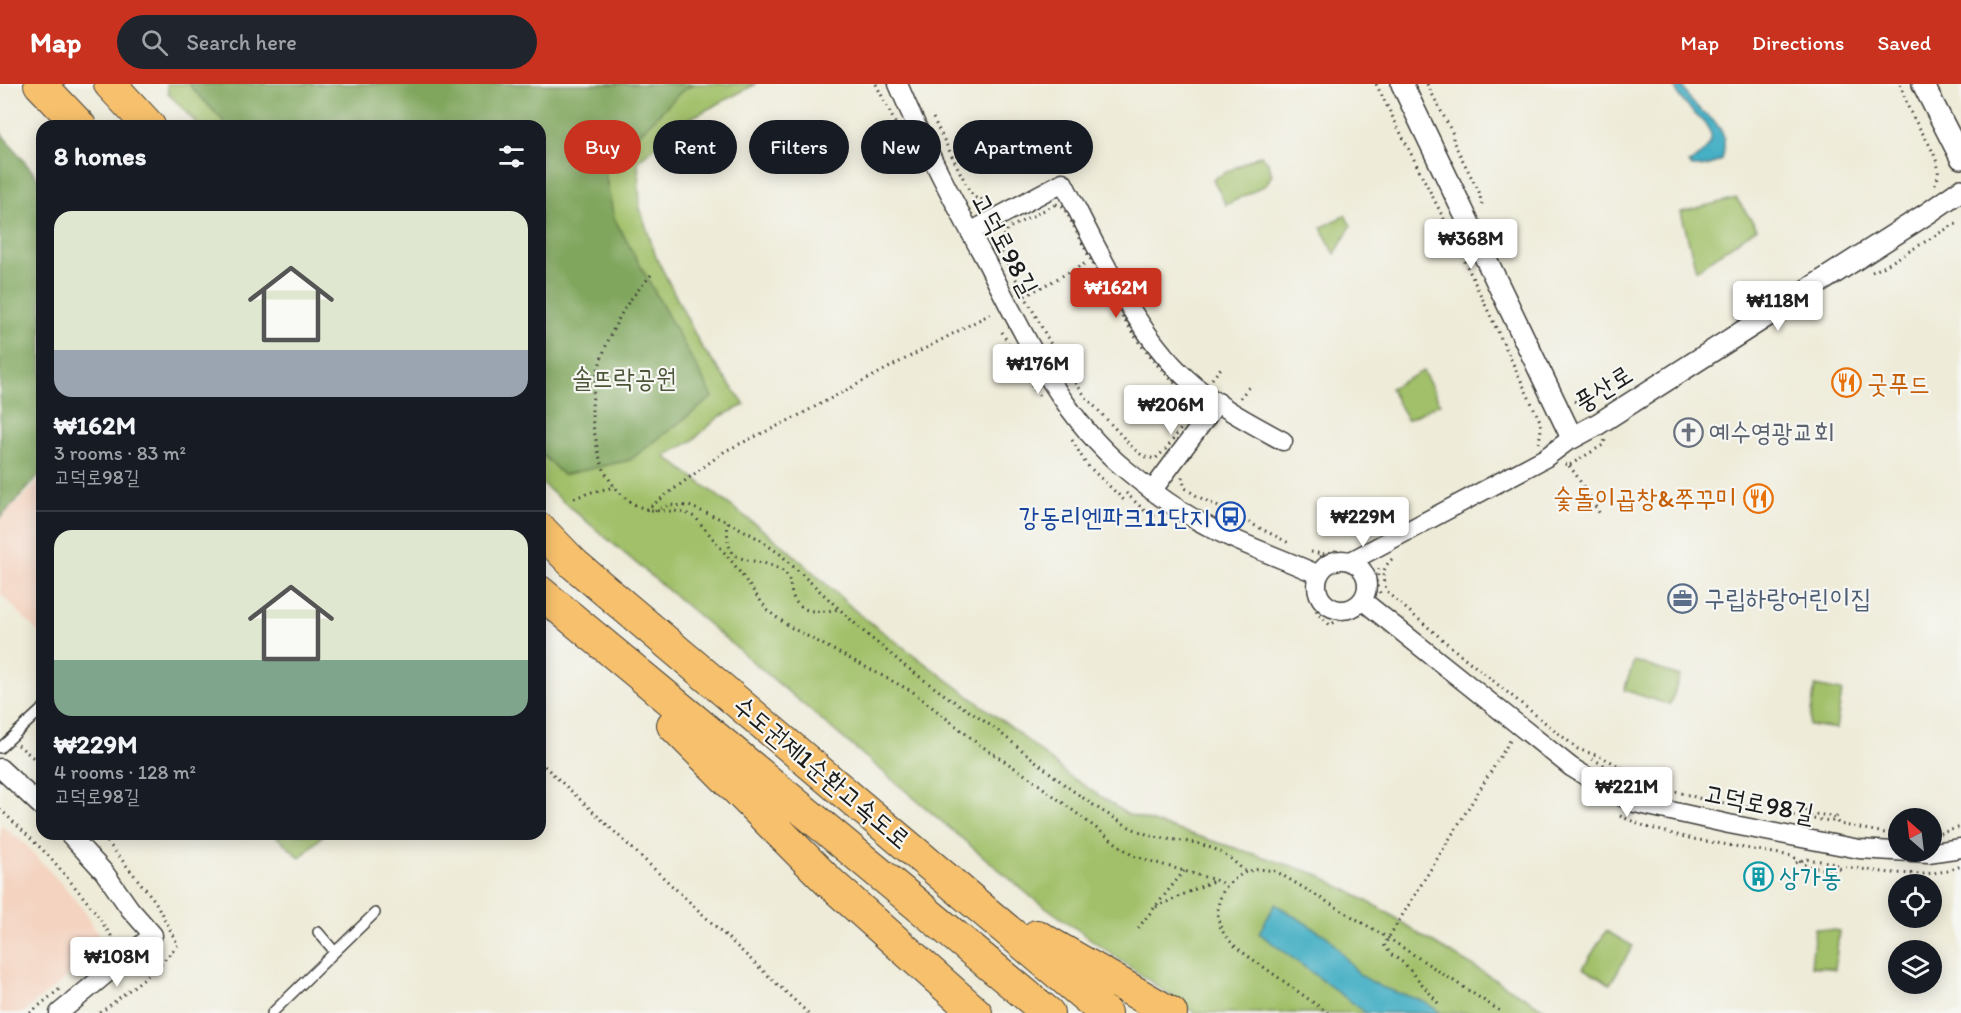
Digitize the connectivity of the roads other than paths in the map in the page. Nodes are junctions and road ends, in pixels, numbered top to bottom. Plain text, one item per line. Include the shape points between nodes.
1 (40, 84) edge
2 (110, 84) edge
3 (898, 84) edge
4 (1402, 84) edge
5 (1923, 84) edge
6 (74, 120) edge
7 (143, 120) edge
8 (1961, 158) edge
9 (1961, 190) edge
10 (970, 232) junction
11 (1218, 402) junction
12 (1572, 438) junction
13 (1283, 441) dead end
14 (1152, 491) junction
15 (546, 536) edge
16 (1344, 555) junction
17 (1319, 575) junction
18 (546, 597) edge
19 (546, 597) edge
20 (1361, 608) junction
21 (36, 715) edge
22 (0, 748) edge
23 (0, 768) edge
24 (36, 801) edge
25 (75, 840) edge
26 (1961, 848) edge
27 (971, 898) junction
28 (375, 913) dead end
29 (318, 932) dead end
30 (335, 952) junction
31 (59, 1013) edge
32 (272, 1013) edge
33 (976, 1013) edge
34 (1048, 1013) edge
35 (1105, 1013) edge
36 (1171, 1013) edge

1 - 6 highway
2 - 7 highway
3 - 10 street, 고덕로98길 via 918,133
4 - 12 street, 풍산로
5 - 8 street
9 - 12 street, 풍산로
10 - 11 street via 1063,182 1142,327 1188,381
10 - 14 street, 고덕로98길 via 1052,384 1098,443
11 - 13 street
11 - 14 street
12 - 16 street via 1545,458
14 - 17 street, 고덕로98길 via 1213,529
15 - 27 highway, 수도권제1순환고속도로 via 574,564
16 - 17 street via 1343,560 1328,564
16 - 20 street via 1358,565 1366,578
17 - 20 street via 1318,593 1327,605 1342,610 1356,605
18 - 33 highway via 827,880
19 - 34 highway, 수도권제1순환고속도로
20 - 26 street, 고덕로98길 via 1571,767 1635,803 1859,849 1928,853
21 - 22 lane
23 - 24 street
25 - 31 street via 153,935
27 - 35 highway, 수도권제1순환고속도로
27 - 36 highway
28 - 30 lane
29 - 30 lane
30 - 32 lane

